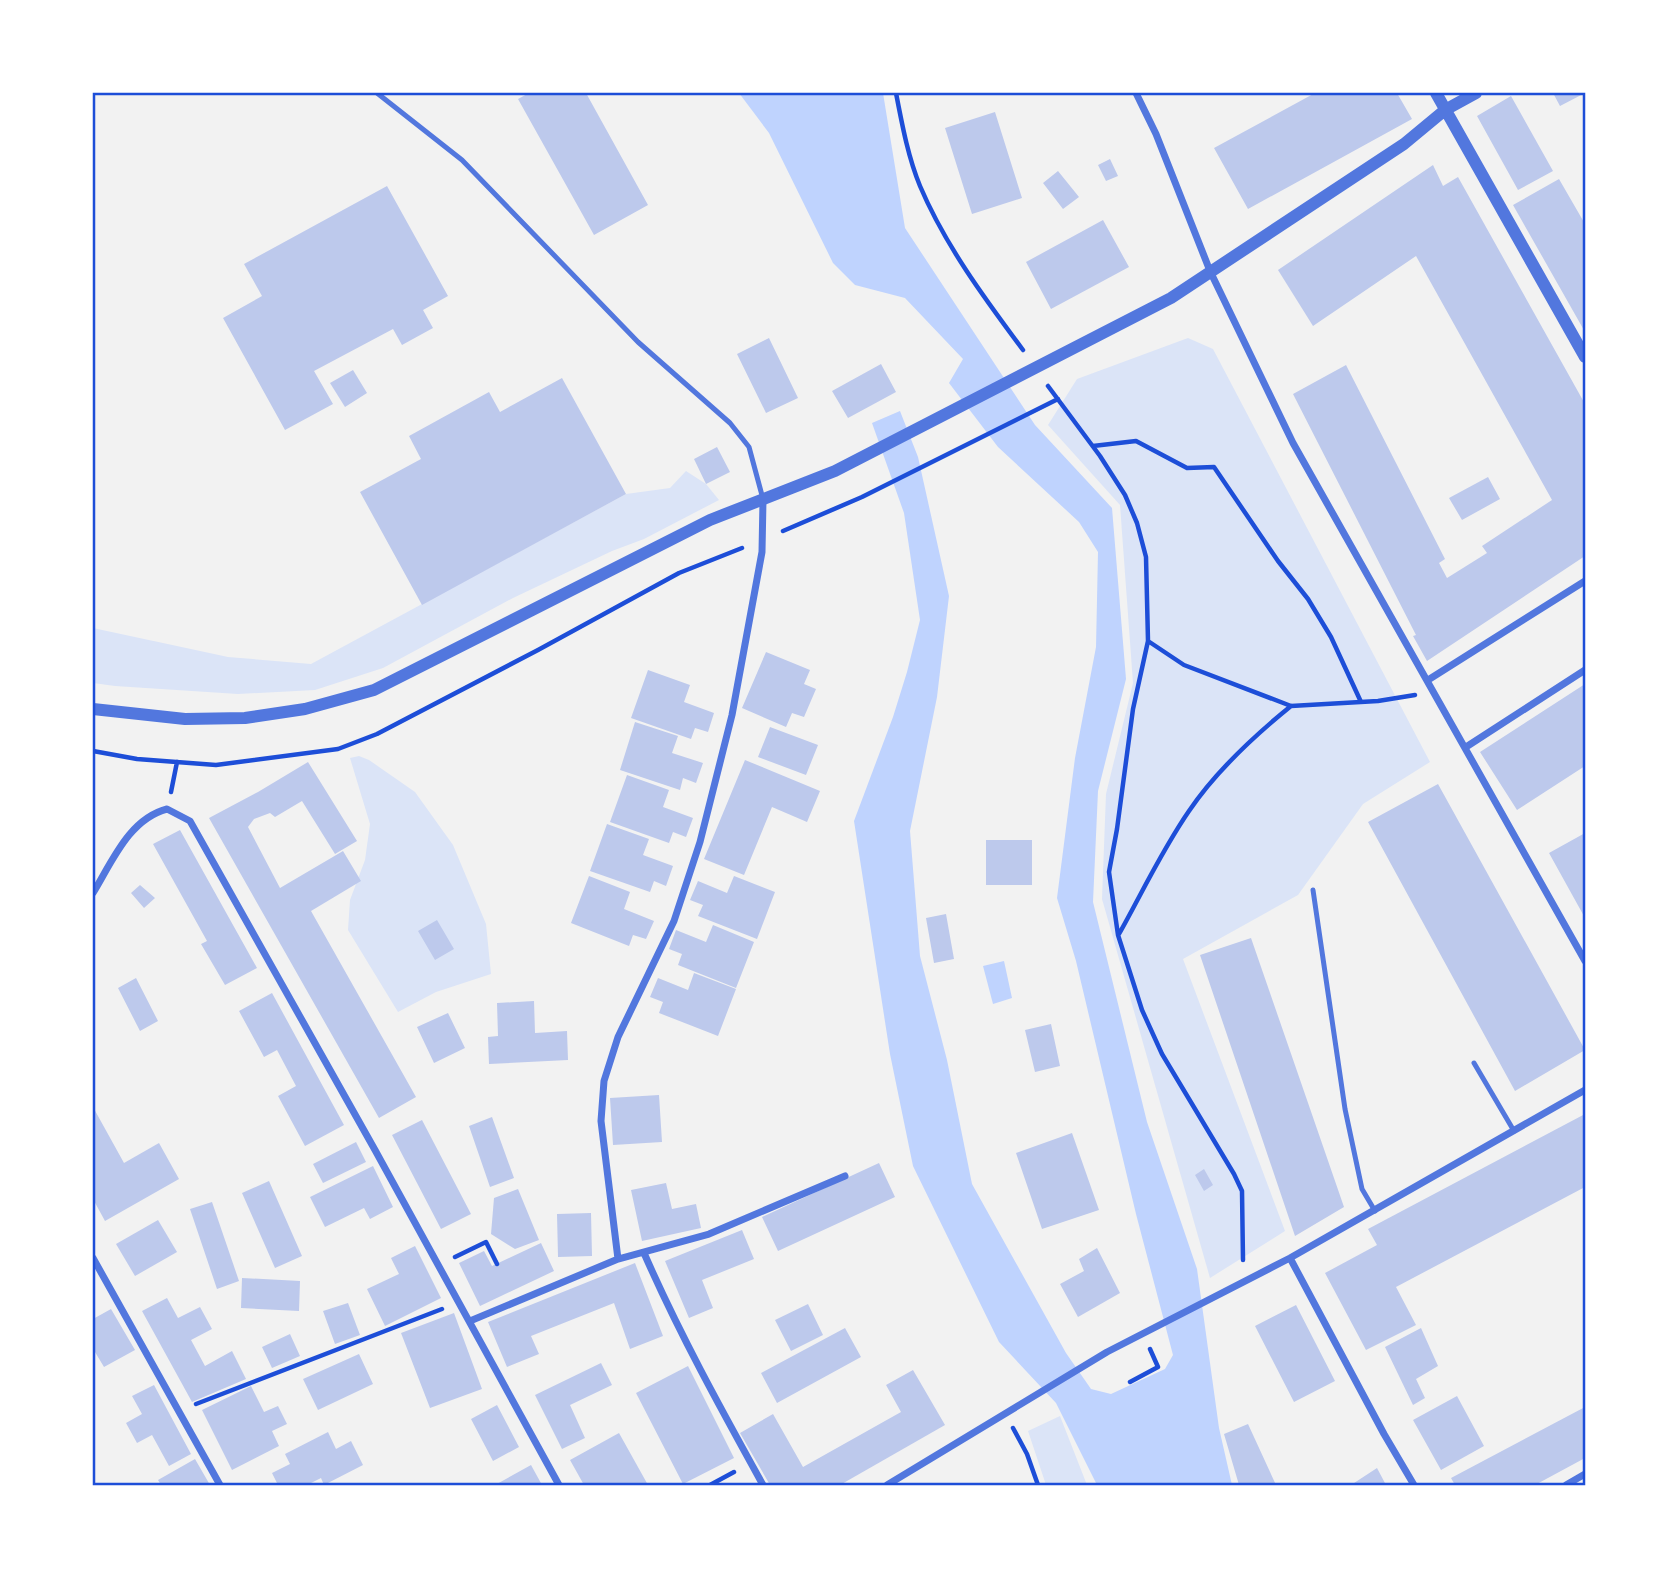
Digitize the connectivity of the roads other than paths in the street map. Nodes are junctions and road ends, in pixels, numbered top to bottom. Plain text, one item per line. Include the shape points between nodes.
1 (377, 93) edge
2 (1136, 93) edge
3 (1436, 93) edge
4 (1476, 93) edge
5 (1445, 110) junction
6 (1210, 271) junction
7 (1585, 357) edge
8 (763, 499) junction
9 (1585, 581) edge
10 (1585, 670) edge
11 (1428, 680) junction
12 (93, 709) edge
13 (1466, 747) junction
14 (1313, 890) dead end
15 (93, 892) edge
16 (1585, 961) edge
17 (1474, 1063) dead end
18 (1585, 1090) edge
19 (1514, 1131) junction
20 (845, 1176) dead end
21 (1375, 1211) junction
22 (644, 1253) junction
23 (93, 1258) edge
24 (1290, 1258) junction
25 (618, 1259) junction
26 (470, 1321) junction
27 (1585, 1474) edge
28 (220, 1485) edge
29 (559, 1485) edge
30 (763, 1485) edge
31 (887, 1485) edge
32 (1414, 1485) edge
33 (1566, 1485) edge

1 - 8 lane via 462,160 638,342 730,423 749,447
2 - 6 street
3 - 5 street
4 - 5 street
5 - 6 street
5 - 7 street
6 - 8 street via 1171,298 835,471
6 - 11 street via 1293,443
8 - 12 street via 688,530 374,690 306,709 245,718 185,719
8 - 25 street via 762,552 732,715 706,818 674,921 618,1037 604,1081 601,1121
9 - 11 street
10 - 13 street
11 - 13 street
13 - 16 street
14 - 21 lane via 1345,1108 1363,1189
15 - 26 street via 141,821 164,810 190,821
17 - 19 lane
18 - 19 street
19 - 21 street
20 - 22 street via 709,1234
21 - 24 street
22 - 25 street
22 - 30 street via 693,1359
23 - 28 street
24 - 31 street via 1087,1364
24 - 32 street
25 - 26 street
26 - 29 street
27 - 33 street

